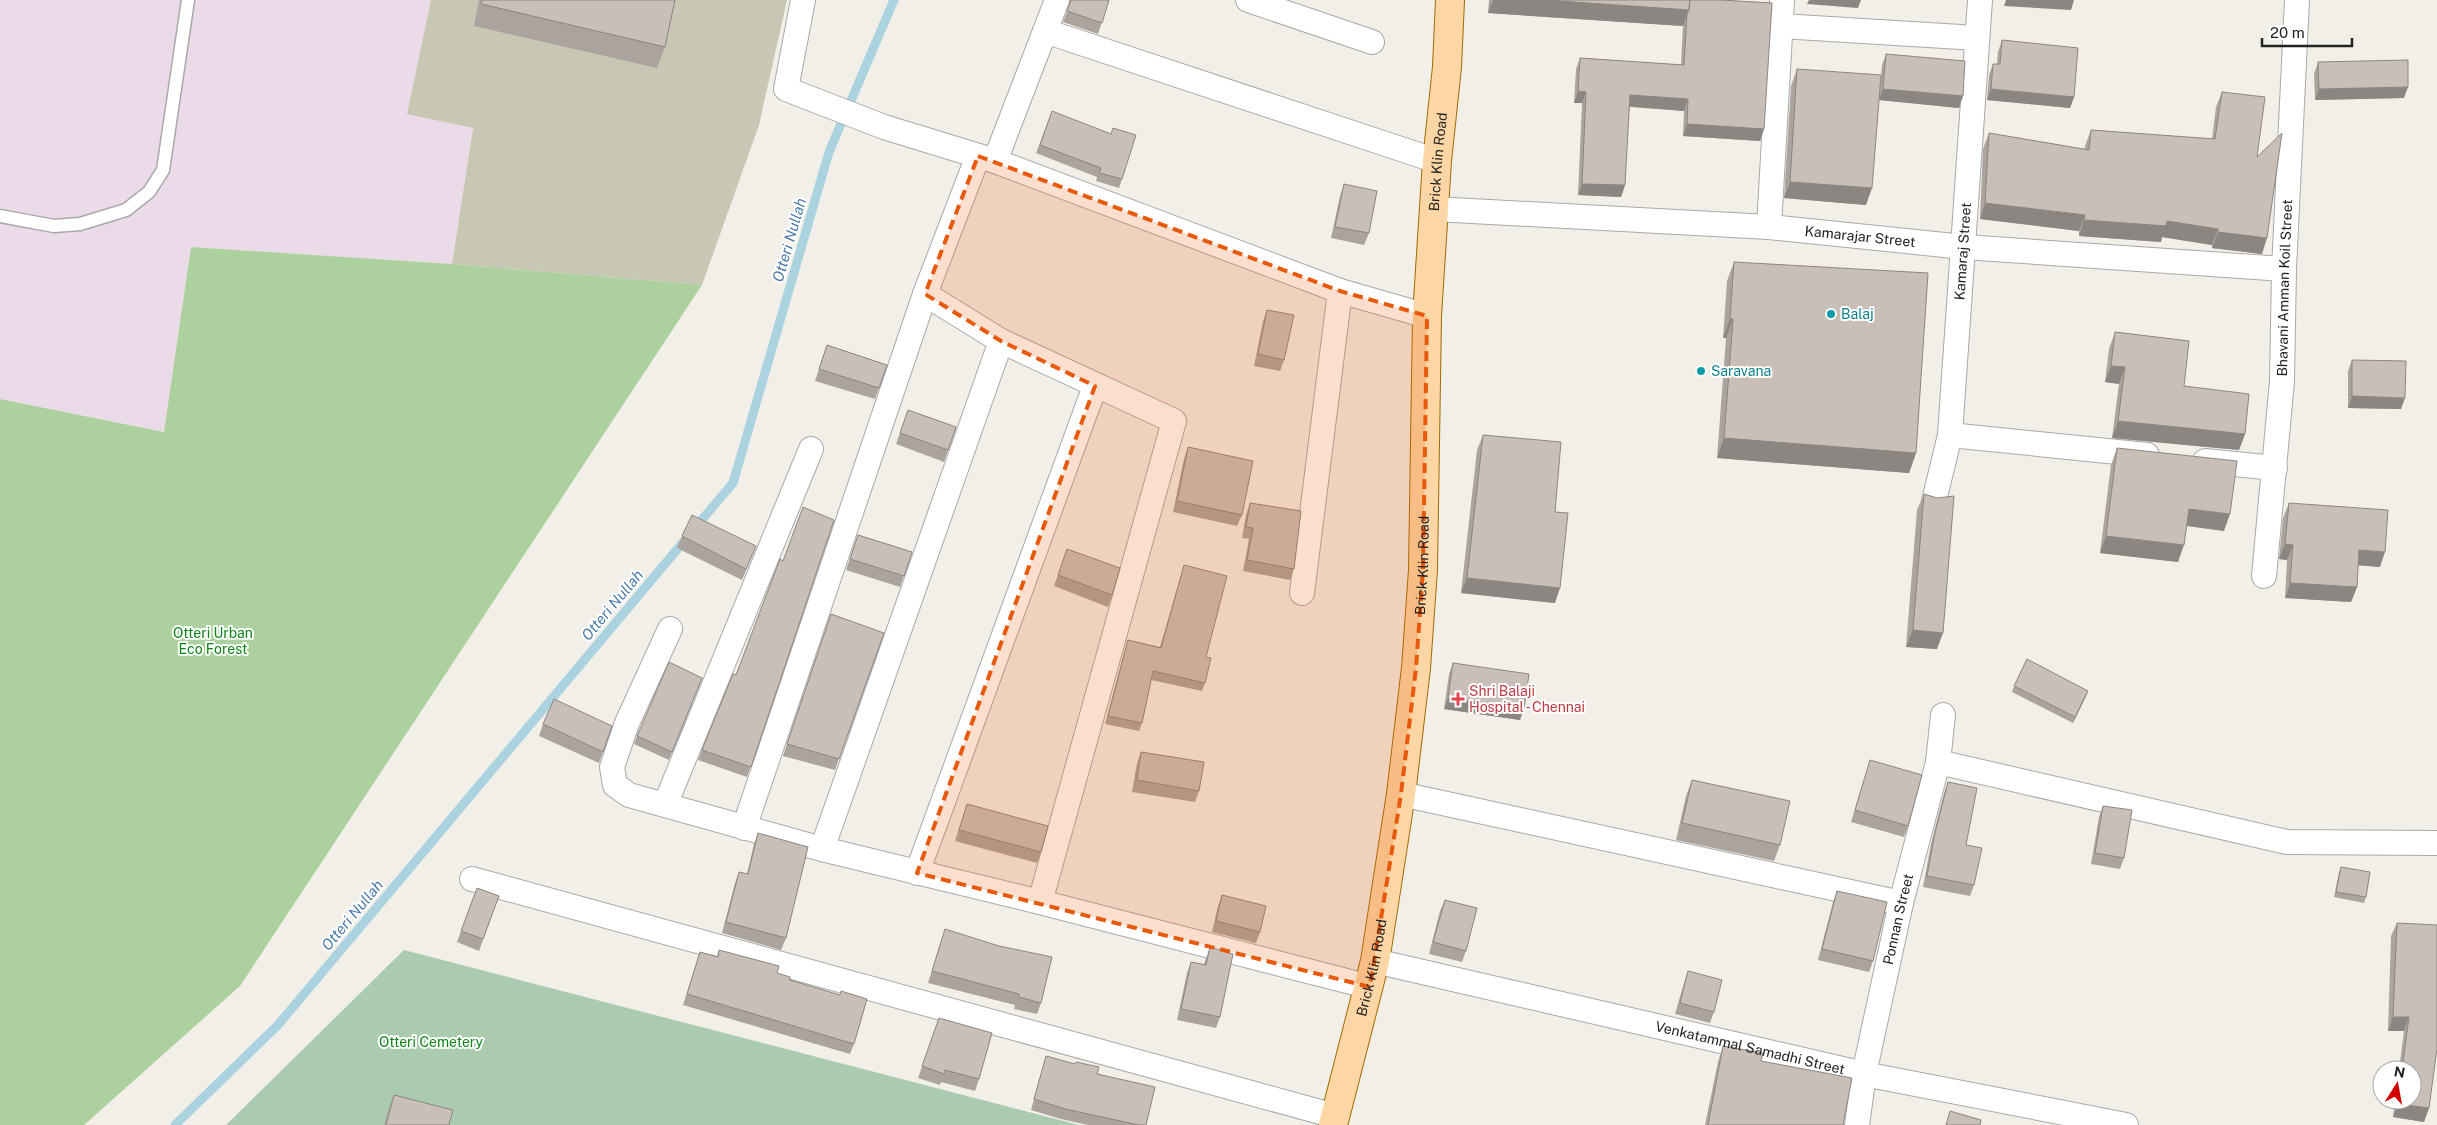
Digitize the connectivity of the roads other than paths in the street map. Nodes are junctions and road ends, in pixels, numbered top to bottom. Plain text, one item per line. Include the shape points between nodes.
1 (188, 0) edge
2 (803, 0) edge
3 (1057, 0) edge
4 (1248, 0) edge
5 (1450, 0) edge
6 (1782, 0) edge
7 (1980, 0) edge
8 (2297, 0) edge
9 (1781, 26) junction
10 (1045, 30) junction
11 (1977, 38) junction
12 (1372, 42) dead end
13 (986, 158) junction
14 (1437, 160) junction
15 (1435, 209) junction
16 (0, 216) edge
17 (1769, 227) junction
18 (1964, 247) junction
19 (2284, 269) junction
20 (1340, 291) junction
21 (925, 294) junction
22 (1428, 316) junction
23 (1000, 341) junction
24 (1095, 386) junction
25 (1950, 435) junction
26 (812, 449) dead end
27 (2275, 468) junction
28 (1934, 501) edge
29 (2264, 576) dead end
30 (1302, 593) dead end
31 (670, 629) dead end
32 (1942, 715) dead end
33 (1938, 762) junction
34 (1401, 794) junction
35 (666, 805) junction
36 (744, 828) junction
37 (2437, 843) edge
38 (822, 849) junction
39 (918, 873) junction
40 (472, 879) dead end
41 (1040, 902) junction
42 (1901, 903) junction
43 (1372, 974) junction
44 (1864, 1074) junction
45 (1334, 1120) edge
46 (1858, 1125) edge
47 (2126, 1125) edge

1 - 16 lane via 163,170 150,192 126,210 80,224 54,226
2 - 13 street via 786,89 884,127
3 - 10 street
4 - 12 street
5 - 14 main road, Brick Klin Road
6 - 9 street
7 - 11 street, Kamaraj Street
8 - 19 street, Bhavani Amman Koil Street
9 - 11 street
9 - 17 street
10 - 13 street
10 - 14 street
11 - 18 street, Kamaraj Street
13 - 20 street
13 - 21 street
14 - 15 main road, Brick Klin Road
15 - 17 street, Kamarajar Street
15 - 22 main road, Brick Klin Road
17 - 18 street, Kamarajar Street
18 - 19 street, Kamarajar Street
18 - 25 street, Kamaraj Street
19 - 27 street, Bhavani Amman Koil Street via 2282,381
20 - 22 street
20 - 30 street
21 - 23 street
21 - 36 street
22 - 34 main road, Brick Klin Road via 1424,570
23 - 24 street
23 - 38 street
24 - 39 street
24 - 41 street via 1174,421
25 - 27 street
25 - 28 street, Kamaraj Street
26 - 35 street
27 - 29 street, Bhavani Amman Koil Street
31 - 35 street, Venkatammal Samadhi Street via 612,767 615,785 629,795
32 - 33 street, Ponnan Street
33 - 37 street via 2287,842
33 - 42 street, Ponnan Street
34 - 42 street
34 - 43 main road, Brick Klin Road
35 - 36 street, Venkatammal Samadhi Street
36 - 38 street, Venkatammal Samadhi Street
38 - 39 street, Venkatammal Samadhi Street
39 - 41 street, Venkatammal Samadhi Street
40 - 45 street
41 - 43 street, Venkatammal Samadhi Street
42 - 44 street, Ponnan Street
43 - 44 street, Venkatammal Samadhi Street
43 - 45 main road, Brick Klin Road
44 - 46 street, Ponnan Street
44 - 47 street, Venkatammal Samadhi Street

